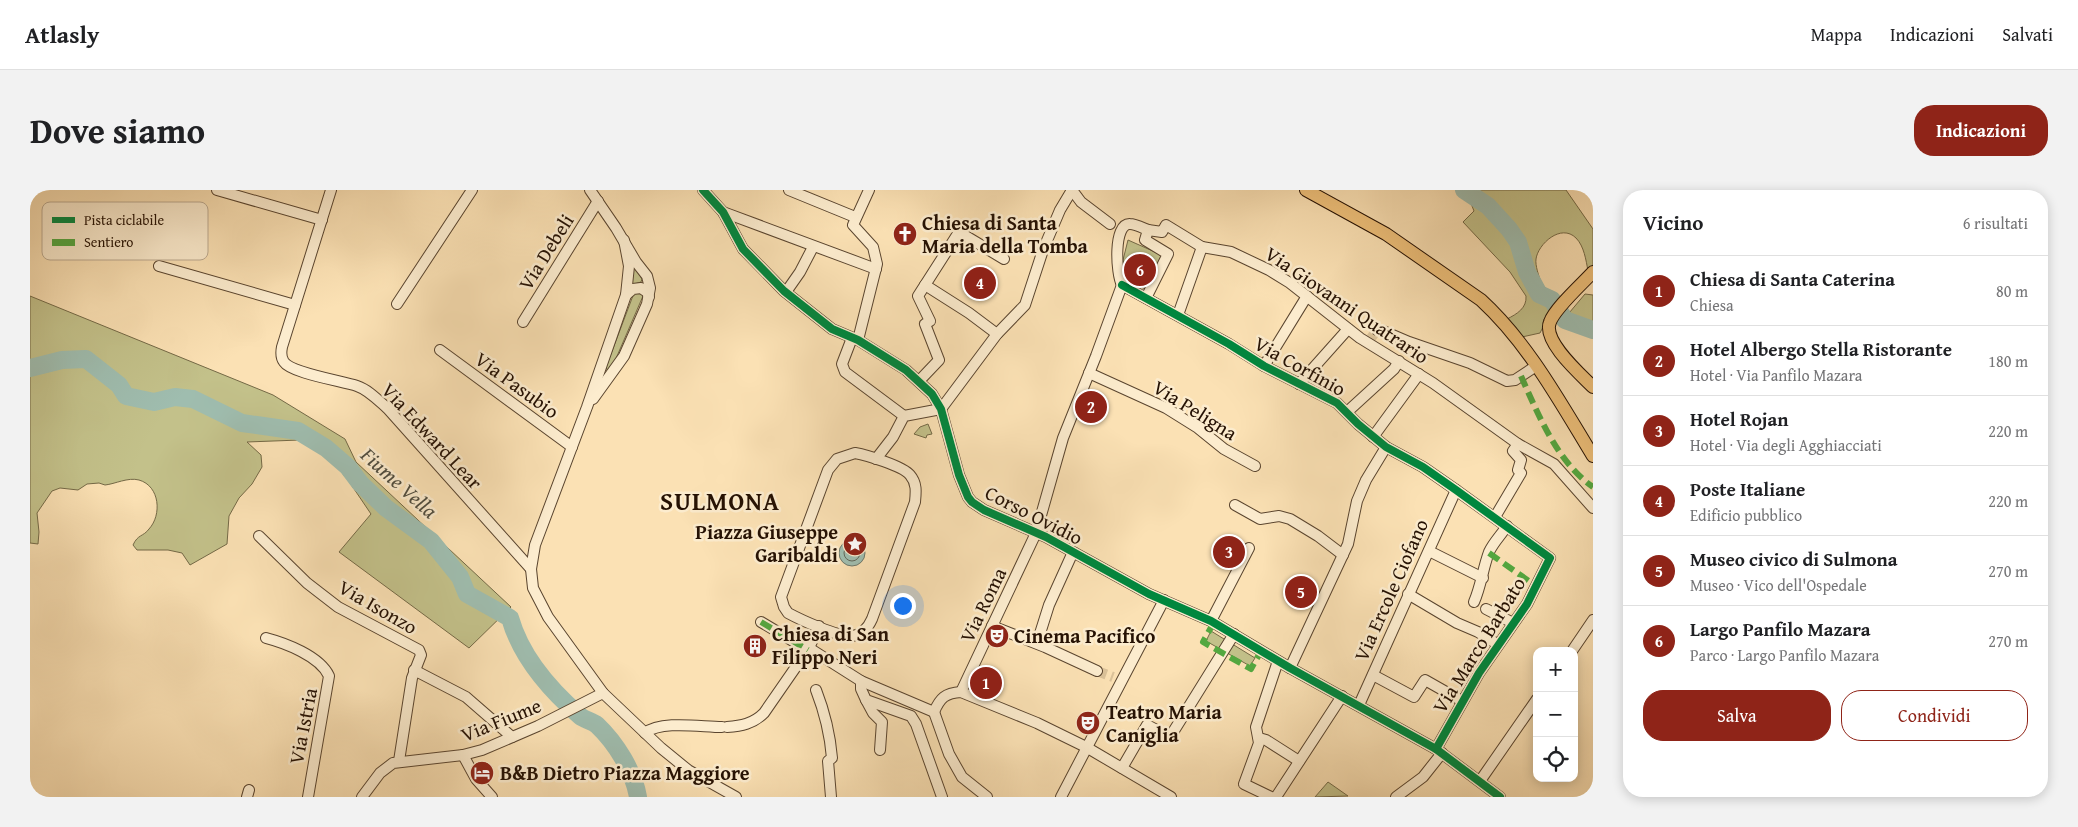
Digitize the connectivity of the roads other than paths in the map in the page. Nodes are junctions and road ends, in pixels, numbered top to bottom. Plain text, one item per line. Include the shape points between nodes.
1 (217, 190) edge
2 (331, 190) edge
3 (472, 190) edge
4 (590, 190) edge
5 (703, 190) edge
6 (789, 190) edge
7 (868, 190) edge
8 (1072, 190) edge
9 (1306, 190) edge
10 (598, 201) junction
11 (723, 212) junction
12 (854, 219) junction
13 (322, 220) junction
14 (1115, 228) junction
15 (1148, 230) junction
16 (624, 240) junction
17 (813, 247) junction
18 (1202, 247) junction
19 (1004, 259) dead end
20 (159, 266) dead end
21 (876, 269) junction
22 (1593, 272) edge
23 (925, 285) junction
24 (1122, 285) junction
25 (786, 292) junction
26 (626, 295) junction
27 (649, 296) junction
28 (1307, 296) junction
29 (1146, 298) junction
30 (397, 304) dead end
31 (296, 305) junction
32 (1178, 315) junction
33 (523, 322) dead end
34 (1348, 329) junction
35 (997, 334) junction
36 (1372, 337) junction
37 (855, 339) junction
38 (440, 350) dead end
39 (1399, 361) junction
40 (602, 365) junction
41 (1264, 366) junction
42 (1536, 366) junction
43 (1089, 373) junction
44 (1419, 374) junction
45 (608, 380) junction
46 (920, 381) junction
47 (1299, 384) junction
48 (1593, 387) edge
49 (587, 407) junction
50 (941, 409) junction
51 (1347, 412) junction
52 (904, 416) junction
53 (1373, 437) junction
54 (1518, 444) junction
55 (572, 447) junction
56 (1386, 447) junction
57 (1593, 456) edge
58 (876, 459) junction
59 (1255, 466) dead end
60 (1456, 490) junction
61 (1236, 505) dead end
62 (1593, 508) edge
63 (1495, 518) junction
64 (1507, 526) junction
65 (1036, 533) junction
66 (259, 536) dead end
67 (1249, 548) dead end
68 (1429, 551) junction
69 (1073, 552) junction
70 (1343, 554) junction
71 (1550, 558) joint
72 (531, 569) junction
73 (1483, 578) junction
74 (1408, 594) junction
75 (1164, 600) junction
76 (1474, 602) dead end
77 (1486, 609) dead end
78 (1593, 620) edge
79 (1211, 621) junction
80 (761, 622) dead end
81 (1513, 624) junction
82 (819, 626) junction
83 (992, 626) junction
84 (1234, 634) junction
85 (266, 638) dead end
86 (1037, 643) junction
87 (1497, 644) junction
88 (1575, 647) edge
89 (808, 649) junction
90 (1278, 661) junction
91 (1290, 668) junction
92 (414, 670) junction
93 (1098, 671) tunnel mouth
94 (1373, 674) junction
95 (861, 680) junction
96 (816, 690) dead end
97 (961, 692) junction
98 (603, 693) junction
99 (1342, 696) junction
100 (866, 700) junction
101 (1462, 701) junction
102 (1359, 705) junction
103 (1533, 705) edge
104 (934, 712) junction
105 (645, 733) junction
106 (512, 737) junction
107 (1259, 738) junction
108 (1086, 747) junction
109 (880, 750) dead end
110 (1439, 751) junction
111 (464, 755) junction
112 (399, 761) junction
113 (1299, 761) junction
114 (1122, 768) junction
115 (1480, 781) junction
116 (1498, 796) edge
117 (308, 797) edge
118 (362, 797) edge
119 (492, 797) edge
120 (736, 797) edge
121 (831, 797) edge
122 (942, 797) edge
123 (988, 797) edge
124 (1061, 797) edge
125 (1171, 797) edge
126 (1271, 797) edge
127 (1276, 797) edge
128 (1396, 797) edge

1 - 13 street
2 - 13 street
3 - 30 street
4 - 10 street
5 - 11 street, Corso Ovidio
6 - 12 street
7 - 12 street
8 - 14 street via 1081,202
8 - 35 street via 1043,250 1028,298 1021,310
9 - 42 main road via 1386,234 1481,300
10 - 16 street
10 - 33 street, Via Debeli
11 - 17 street
11 - 25 street, Corso Ovidio via 743,249
12 - 21 street via 853,225 876,253
13 - 31 street
14 - 15 street via 1129,224
14 - 24 street via 1117,274
15 - 18 street, Via Giovanni Quatrario via 1162,232 1166,225
15 - 29 street via 1145,240 1168,254
16 - 26 street via 629,266
16 - 27 street via 647,276
17 - 21 street
17 - 25 street
18 - 28 street, Via Giovanni Quatrario via 1239,255 1276,274
18 - 32 street
19 - 23 street via 959,232
20 - 31 street
21 - 37 street
22 - 48 main road via 1553,316 1549,326 1551,340
23 - 35 street
23 - 46 street via 918,296 930,321 925,324 939,360
24 - 29 street, Via Corfinio
24 - 43 street, Via Roma
25 - 37 street, Corso Ovidio via 832,329
26 - 27 street via 641,288
26 - 40 street
27 - 45 street via 624,356
28 - 34 street, Via Giovanni Quatrario
28 - 41 street
29 - 32 street, Via Corfinio
31 - 72 street, Via Edward Lear via 281,352 284,363 297,371 359,387 372,396
32 - 41 street, Via Corfinio
34 - 36 street, Via Giovanni Quatrario
34 - 47 street
35 - 50 street
36 - 39 street, Via Giovanni Quatrario
36 - 42 street via 1381,330 1470,363 1507,381 1515,380
37 - 46 street, Corso Ovidio
37 - 52 street via 842,364 845,372
38 - 55 street, Via Pasubio
39 - 44 street, Via Giovanni Quatrario
39 - 51 street
40 - 45 street via 603,375
40 - 49 street
41 - 47 street, Via Corfinio
42 - 57 main road
43 - 59 street, Via Peligna via 1166,408 1224,449
43 - 65 street, Via Roma via 1063,438
44 - 53 street
44 - 54 street, Via Giovanni Quatrario
45 - 49 street
46 - 50 street, Corso Ovidio
47 - 51 street, Via Corfinio via 1337,403
49 - 55 street
50 - 52 street
50 - 65 street, Corso Ovidio via 968,497 984,510
51 - 53 street, Via Corfinio
52 - 58 street
53 - 56 street, Via Corfinio
54 - 62 street, Via Giovanni Quatrario via 1554,464
54 - 63 street via 1514,451 1522,460 1518,470 1521,473
55 - 72 street via 535,545
56 - 60 street, Via Corfinio
56 - 70 street via 1357,501
58 - 82 street via 855,453 842,456 831,465 782,590 782,602 788,613
58 - 82 street via 910,474 916,490 915,502 869,625 851,636
60 - 63 street, Via Corfinio
60 - 68 street, Via Ercole Ciofano
61 - 70 street via 1260,519 1279,516 1290,519
63 - 64 street, Via Corfinio
64 - 71 street, Via Corfinio
64 - 73 street via 1489,553
65 - 69 street, Corso Ovidio
65 - 83 street, Via Roma
66 - 92 street, Via Isonzo via 307,583 338,607 419,650 421,655
67 - 79 street
68 - 73 street
68 - 74 street, Via Ercole Ciofano
69 - 75 street, Corso Ovidio
69 - 86 street via 1049,605
70 - 91 street
71 - 81 street, Via Marco Barbato
72 - 98 street via 534,588 548,618
73 - 76 street
74 - 87 street
74 - 94 street, Via Ercole Ciofano
75 - 79 street, Corso Ovidio
75 - 108 street via 1117,679
77 - 81 street
78 - 88 street
79 - 84 street, Corso Ovidio
80 - 89 street
81 - 87 street, Via Marco Barbato
82 - 89 street
83 - 86 street
83 - 97 street, Via Roma
84 - 90 street, Corso Ovidio
84 - 114 street via 1170,737 1146,726
85 - 117 street, Via Istria via 298,650 319,664 329,676
86 - 93 street
87 - 101 street, Via Marco Barbato
89 - 95 street
89 - 105 street via 757,720 724,727 666,725
90 - 91 street, Corso Ovidio
90 - 107 street via 1256,727
91 - 99 street, Corso Ovidio
92 - 106 street via 466,697
92 - 112 street, Via Isonzo
94 - 101 street via 1414,697 1424,680
94 - 102 street, Via Ercole Ciofano
95 - 100 street via 860,689
95 - 104 street
96 - 121 street via 827,719 831,742 832,758 828,761
97 - 104 street via 950,692 940,698
97 - 108 street
98 - 105 street
98 - 106 street, Via Fiume
99 - 102 street, Corso Ovidio
99 - 113 street
100 - 109 street via 882,722
100 - 122 street via 911,716 921,733
101 - 110 street, Via Marco Barbato
102 - 110 street, Corso Ovidio
103 - 115 street
104 - 123 street via 949,754 962,777
105 - 120 street via 688,770
106 - 111 street, Via Fiume
107 - 113 street
107 - 126 street via 1244,784
108 - 114 street
108 - 124 street
110 - 115 street, Corso Ovidio
110 - 128 street, Via Marco Barbato via 1422,777
111 - 112 street, Via Fiume
111 - 119 street via 476,780
112 - 118 street, Via Fiume via 384,768
113 - 127 street
114 - 125 street
115 - 116 street, Corso Ovidio

